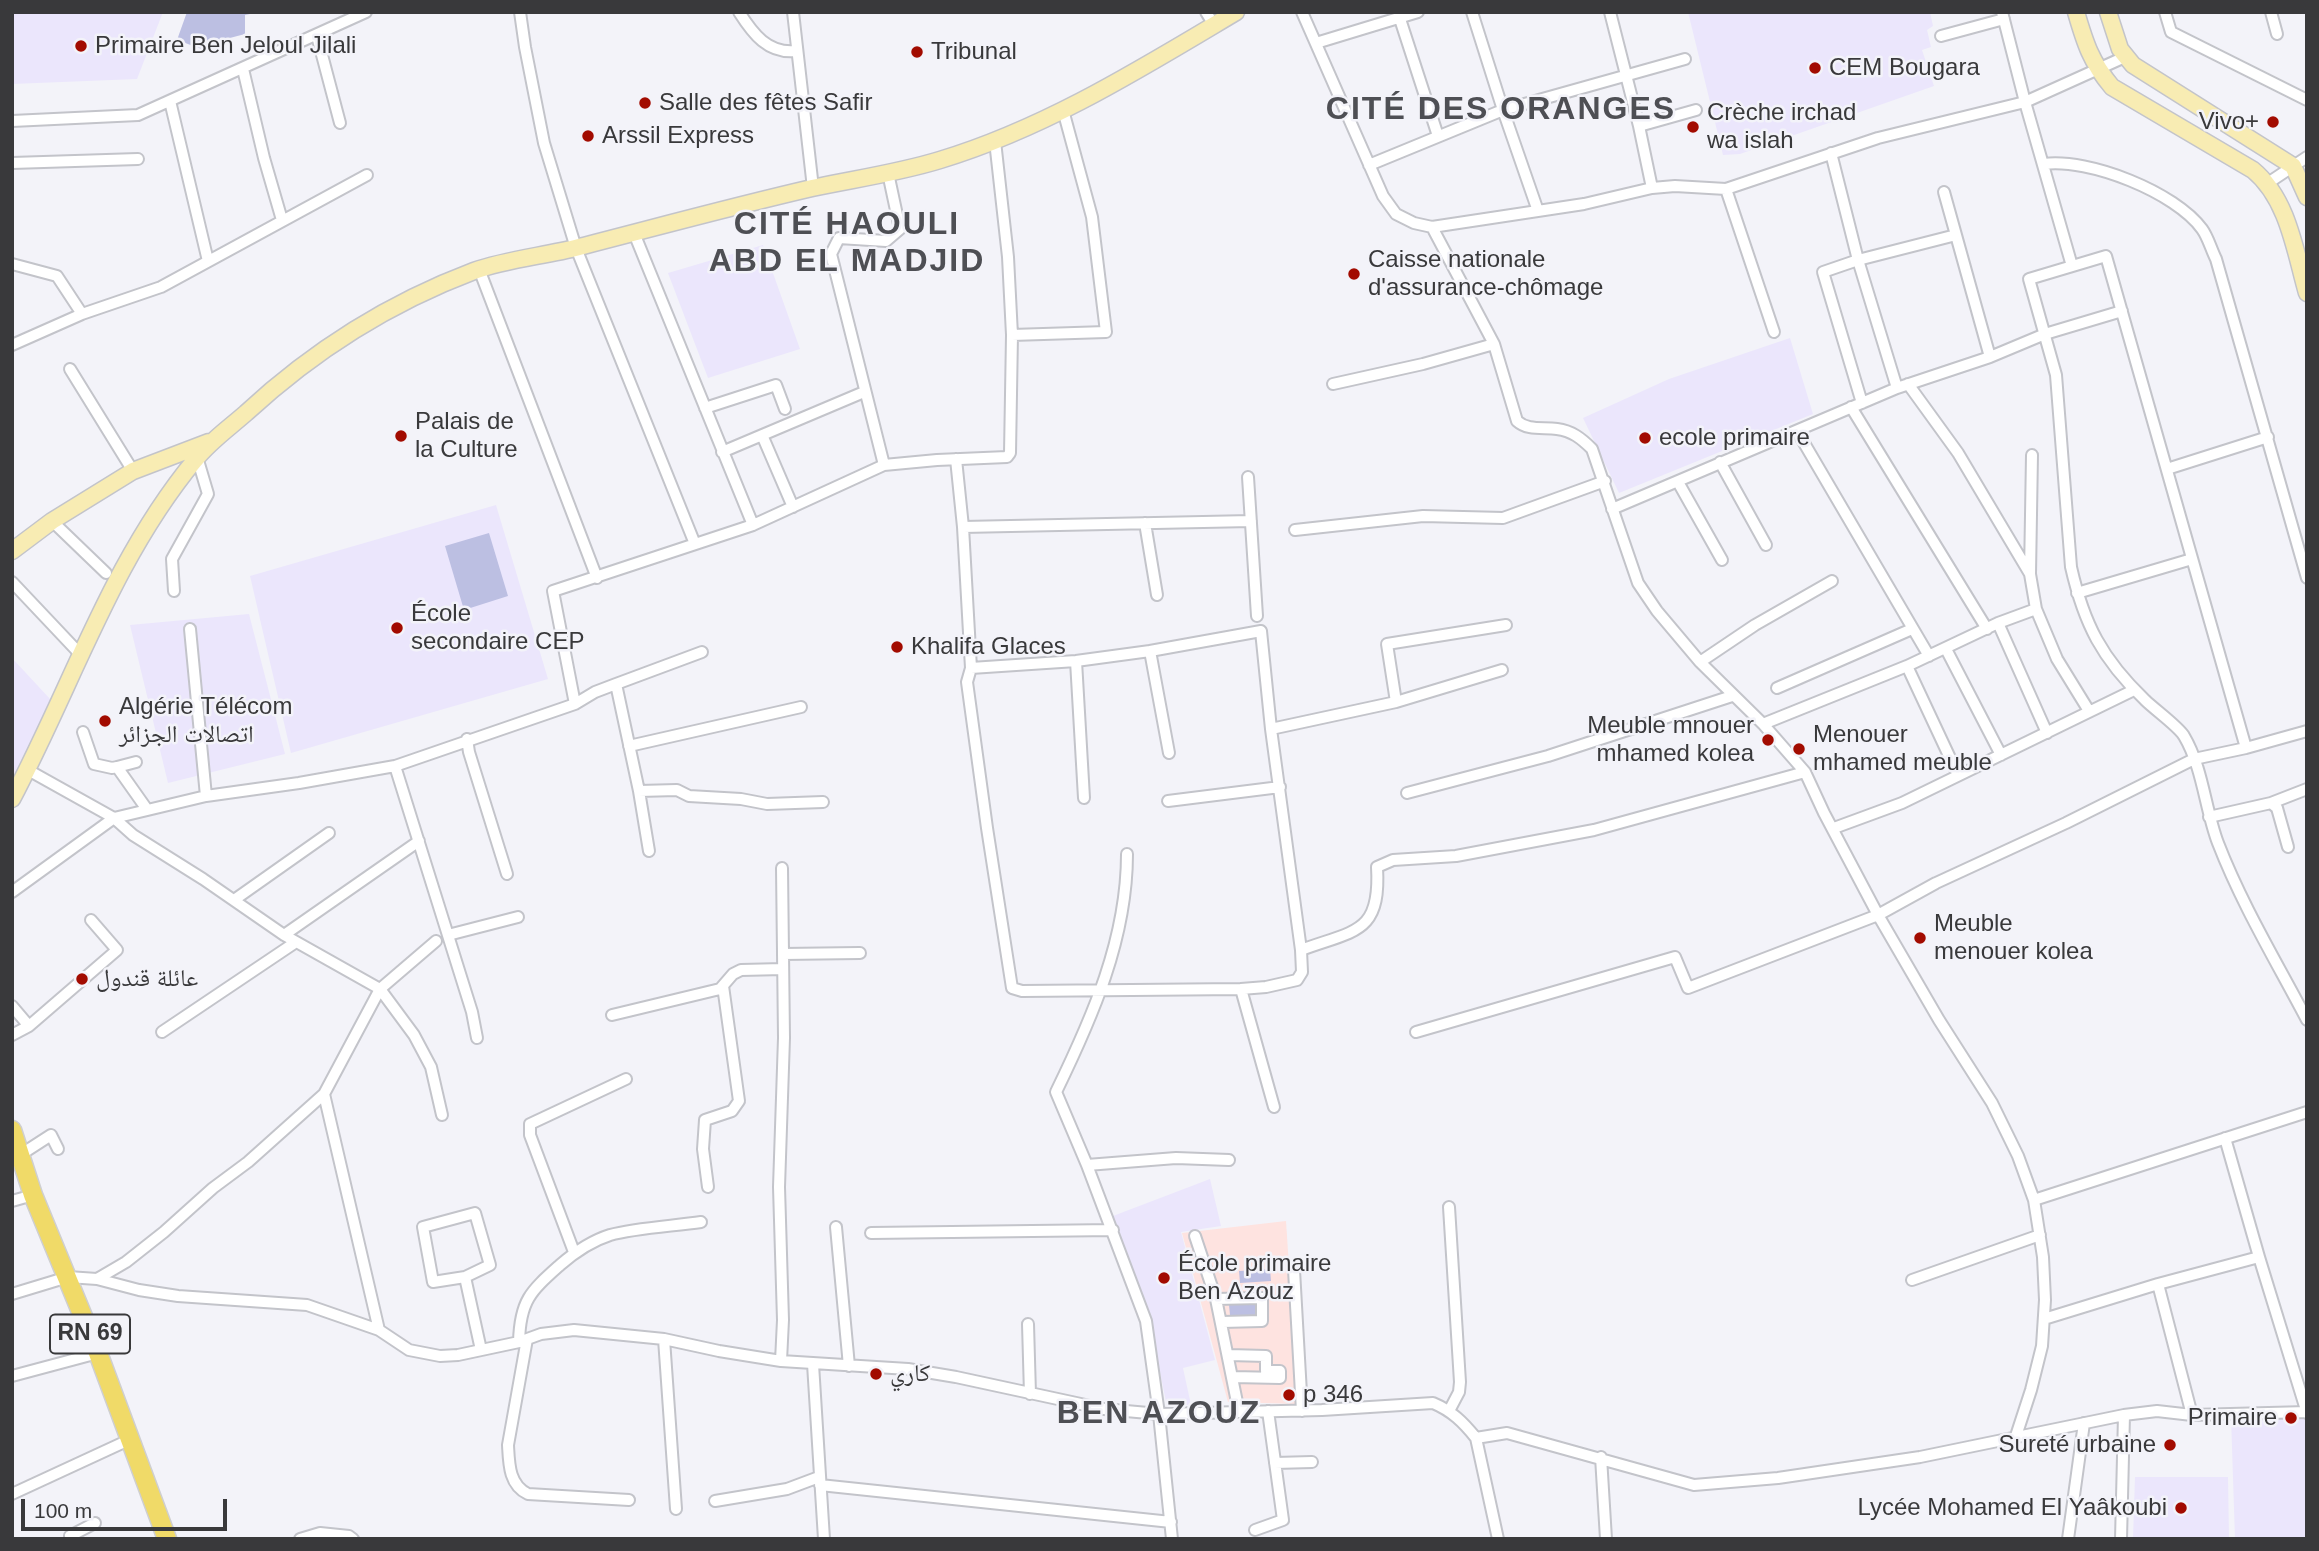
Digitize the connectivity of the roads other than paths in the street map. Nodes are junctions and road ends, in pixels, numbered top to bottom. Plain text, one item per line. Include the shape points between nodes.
1 (365, 12) edge
2 (520, 12) edge
3 (739, 12) edge
4 (793, 12) edge
5 (1237, 12) edge
6 (1303, 12) edge
7 (1418, 12) edge
8 (1472, 12) edge
9 (1610, 12) edge
10 (2077, 12) edge
11 (2108, 12) edge
12 (2165, 12) edge
13 (2271, 12) edge
14 (2003, 16) edge
15 (1210, 19) edge
16 (1400, 19) junction
17 (2277, 34) dead end
18 (317, 36) junction
19 (1941, 36) dead end
20 (1316, 43) junction
21 (796, 51) junction
22 (2127, 56) junction
23 (1685, 58) dead end
24 (243, 69) junction
25 (2097, 69) junction
26 (1626, 74) junction
27 (2307, 100) edge
28 (170, 102) junction
29 (2025, 102) junction
30 (1063, 110) junction
31 (1503, 110) junction
32 (1696, 110) dead end
33 (12, 121) edge
34 (340, 123) dead end
35 (1639, 126) junction
36 (1438, 136) junction
37 (995, 141) junction
38 (1831, 153) junction
39 (138, 159) dead end
40 (2300, 161) edge
41 (12, 163) edge
42 (2045, 164) junction
43 (1369, 165) junction
44 (888, 173) junction
45 (367, 175) dead end
46 (2268, 183) junction
47 (813, 188) junction
48 (1652, 188) junction
49 (1726, 189) junction
50 (1944, 192) dead end
51 (2307, 197) edge
52 (1538, 211) junction
53 (282, 220) junction
54 (1432, 227) junction
55 (634, 233) junction
56 (1956, 235) junction
57 (576, 248) junction
58 (1858, 260) junction
59 (208, 261) junction
60 (12, 264) edge
61 (2072, 266) junction
62 (479, 269) junction
63 (2307, 293) edge
64 (2122, 311) junction
65 (82, 314) junction
66 (1774, 332) dead end
67 (2045, 334) junction
68 (1012, 335) junction
69 (1494, 344) junction
70 (12, 345) edge
71 (1990, 357) junction
72 (70, 369) dead end
73 (1333, 384) dead end
74 (1908, 384) junction
75 (1897, 388) junction
76 (864, 392) junction
77 (1856, 405) junction
78 (705, 408) junction
79 (785, 409) dead end
80 (1797, 431) junction
81 (762, 435) junction
82 (217, 438) junction
83 (2267, 438) junction
84 (722, 452) junction
85 (2032, 455) dead end
86 (197, 457) junction
87 (956, 459) junction
88 (1720, 462) junction
89 (884, 465) junction
90 (2167, 469) junction
91 (133, 471) junction
92 (1248, 477) dead end
93 (1605, 481) junction
94 (1678, 482) junction
95 (793, 507) junction
96 (1612, 509) junction
97 (52, 521) junction
98 (1251, 521) junction
99 (1145, 523) junction
100 (753, 525) junction
101 (963, 527) junction
102 (1295, 530) dead end
103 (695, 544) junction
104 (1766, 545) dead end
105 (13, 549) edge
106 (2192, 559) junction
107 (1722, 560) dead end
108 (106, 573) dead end
109 (2030, 574) junction
110 (597, 578) junction
111 (2307, 578) edge
112 (12, 582) edge
113 (1832, 582) dead end
114 (174, 591) dead end
115 (2077, 593) junction
116 (1157, 595) dead end
117 (2036, 609) junction
118 (1257, 616) dead end
119 (1998, 623) junction
120 (1506, 625) dead end
121 (190, 629) dead end
122 (1912, 629) junction
123 (1987, 629) junction
124 (1945, 649) junction
125 (1150, 650) junction
126 (702, 652) dead end
127 (80, 654) junction
128 (1928, 656) junction
129 (1076, 661) junction
130 (1700, 662) junction
131 (1907, 666) junction
132 (971, 668) junction
133 (1502, 670) dead end
134 (616, 684) junction
135 (1777, 688) dead end
136 (2134, 690) junction
137 (1732, 696) junction
138 (1396, 702) junction
139 (575, 704) junction
140 (801, 707) dead end
141 (2089, 711) junction
142 (1763, 724) junction
143 (1271, 729) junction
144 (2307, 731) edge
145 (83, 732) dead end
146 (2047, 733) junction
147 (467, 739) junction
148 (629, 746) junction
149 (2246, 748) junction
150 (1169, 753) dead end
151 (2001, 755) junction
152 (2194, 759) junction
153 (136, 762) dead end
154 (117, 766) junction
155 (395, 766) junction
156 (28, 770) junction
157 (1805, 772) junction
158 (1958, 775) junction
159 (1280, 787) junction
160 (2307, 789) edge
161 (639, 791) junction
162 (1407, 793) dead end
163 (206, 796) junction
164 (1084, 798) dead end
165 (12, 799) edge
166 (1168, 801) dead end
167 (823, 803) dead end
168 (2271, 803) junction
169 (146, 808) junction
170 (2209, 817) junction
171 (114, 818) junction
172 (1834, 828) junction
173 (329, 833) dead end
174 (419, 841) junction
175 (2288, 847) dead end
176 (649, 850) dead end
177 (1127, 854) dead end
178 (782, 869) dead end
179 (507, 874) dead end
180 (12, 892) edge
181 (233, 900) junction
182 (1878, 915) junction
183 (517, 917) dead end
184 (91, 920) dead end
185 (284, 935) junction
186 (448, 935) junction
187 (436, 941) dead end
188 (296, 942) junction
189 (1301, 950) junction
190 (860, 953) dead end
191 (783, 954) junction
192 (783, 970) junction
193 (723, 986) junction
194 (380, 989) junction
195 (1241, 989) junction
196 (1102, 990) junction
197 (12, 1006) edge
198 (612, 1016) dead end
199 (2307, 1020) edge
200 (29, 1027) junction
201 (162, 1032) dead end
202 (1416, 1032) dead end
203 (12, 1035) edge
204 (477, 1038) dead end
205 (625, 1079) dead end
206 (324, 1094) junction
207 (1274, 1107) dead end
208 (2307, 1112) edge
209 (442, 1115) dead end
210 (12, 1130) edge
211 (2225, 1138) junction
212 (58, 1149) dead end
213 (20, 1155) junction
214 (1230, 1160) dead end
215 (1087, 1165) junction
216 (708, 1186) dead end
217 (33, 1195) junction
218 (2034, 1200) junction
219 (12, 1201) edge
220 (1449, 1207) dead end
221 (701, 1222) dead end
222 (836, 1227) dead end
223 (1113, 1230) junction
224 (871, 1233) dead end
225 (2040, 1235) junction
226 (1195, 1236) dead end
227 (574, 1252) junction
228 (2259, 1257) junction
229 (1294, 1270) dead end
230 (68, 1277) junction
231 (465, 1277) junction
232 (97, 1279) junction
233 (1912, 1280) dead end
234 (2158, 1284) junction
235 (12, 1294) edge
236 (1216, 1299) junction
237 (2044, 1319) junction
238 (1222, 1322) junction
239 (1028, 1324) dead end
240 (379, 1330) junction
241 (664, 1339) junction
242 (523, 1340) junction
243 (481, 1350) junction
244 (98, 1353) junction
245 (1229, 1355) junction
246 (781, 1361) junction
247 (813, 1364) junction
248 (849, 1366) junction
249 (12, 1376) edge
250 (1233, 1377) junction
251 (1030, 1394) junction
252 (1302, 1410) junction
253 (1268, 1411) junction
254 (1449, 1411) junction
255 (1239, 1412) junction
256 (2307, 1413) edge
257 (1159, 1414) junction
258 (2124, 1415) junction
259 (2192, 1415) junction
260 (2084, 1423) junction
261 (2016, 1436) junction
262 (1476, 1438) junction
263 (131, 1439) junction
264 (1601, 1457) junction
265 (1312, 1462) dead end
266 (1275, 1463) junction
267 (820, 1481) junction
268 (12, 1494) edge
269 (629, 1500) dead end
270 (715, 1500) dead end
271 (676, 1508) dead end
272 (1171, 1522) junction
273 (95, 1523) dead end
274 (1255, 1530) dead end
275 (321, 1536) edge
276 (821, 1537) edge
277 (71, 1539) edge
278 (167, 1539) edge
279 (300, 1539) edge
280 (353, 1539) edge
281 (1172, 1539) edge
282 (1498, 1539) edge
283 (1606, 1539) edge
284 (2068, 1539) edge
285 (2121, 1539) edge

1 - 18 street
2 - 57 street via 544,143
3 - 21 street via 761,41 783,52
4 - 21 street
5 - 15 main road
6 - 20 street
7 - 16 street
8 - 31 street
9 - 26 street
10 - 25 main road
11 - 22 main road via 2120,49
12 - 27 street via 2171,32
13 - 17 street
14 - 19 street
14 - 29 street
15 - 30 main road
16 - 20 street
16 - 36 street
18 - 24 street
18 - 34 street
20 - 43 street
21 - 47 street
22 - 25 street
22 - 40 main road via 2133,65
23 - 26 street
24 - 28 street
24 - 53 street
25 - 29 street
25 - 46 main road via 2112,87
26 - 31 street
26 - 35 street
28 - 33 street via 138,115
28 - 59 street
29 - 38 street
29 - 42 street
30 - 37 main road
30 - 68 street via 1092,217 1106,332
31 - 36 street
31 - 52 street
32 - 35 street
35 - 48 street
36 - 43 street
37 - 44 main road
37 - 68 street
38 - 49 street
38 - 58 street
39 - 41 street
40 - 46 street
40 - 51 main road
42 - 61 street
42 - 83 street via 2062,162 2114,173 2168,201 2204,230
43 - 54 street via 1396,214
44 - 47 main road
44 - 76 street via 900,229 886,241 839,238 831,254
45 - 53 street
46 - 63 main road via 2285,217
47 - 55 main road
48 - 49 street
48 - 52 street
49 - 66 street
50 - 56 street
52 - 54 street
53 - 59 street
54 - 69 street
55 - 57 main road
55 - 78 street
56 - 58 street
56 - 71 street
57 - 62 main road
57 - 103 street
58 - 75 street
58 - 77 street via 1824,272
59 - 65 street via 161,287
60 - 65 street via 57,276
61 - 64 street via 2106,256
61 - 67 street via 2029,278
62 - 82 main road via 393,306 346,335 302,365
62 - 110 street
64 - 67 street
64 - 90 street
65 - 70 street
67 - 71 street
67 - 115 street via 2056,375
68 - 87 street via 1010,453 1007,457
69 - 73 street
69 - 93 street via 1517,421 1522,426 1554,428 1581,438 1592,449
71 - 74 street
72 - 91 street
74 - 75 street
74 - 109 street via 1958,453
75 - 77 street
76 - 81 street
76 - 89 street
77 - 80 street
77 - 123 street
78 - 79 street via 776,386
78 - 84 street
80 - 88 street
80 - 122 street
81 - 84 street
81 - 95 street
82 - 86 main road
82 - 91 main road
83 - 90 street
83 - 111 street
84 - 100 street
85 - 109 street
86 - 114 street via 208,494 172,559
86 - 127 main road via 134,551
87 - 89 street
87 - 101 street
88 - 94 street
88 - 104 street
89 - 95 street
90 - 106 street
91 - 97 main road
92 - 98 street
93 - 96 street
93 - 102 street via 1503,518 1423,516
94 - 96 street
94 - 107 street
95 - 100 street
96 - 130 street via 1638,583
97 - 105 main road
97 - 108 street
98 - 99 street
98 - 118 street
99 - 101 street
99 - 116 street
100 - 103 street
101 - 132 street
103 - 110 street
106 - 115 street
106 - 149 street
109 - 117 street
110 - 139 street via 553,591
112 - 127 street
113 - 130 street
115 - 136 street via 2092,633
117 - 119 street
117 - 141 street via 2057,659
119 - 123 street
119 - 146 street
120 - 138 street via 1387,645
121 - 163 street
122 - 128 street
122 - 135 street
123 - 124 street
124 - 128 street
124 - 151 street
125 - 129 street
125 - 143 street via 1261,631
125 - 150 street
126 - 134 street
127 - 156 main road
128 - 131 street
129 - 132 street
129 - 164 street
130 - 137 street
131 - 142 street
131 - 158 street
132 - 196 street via 967,682 1012,988
133 - 138 street
134 - 139 street
134 - 148 street
136 - 141 street
136 - 152 street via 2183,734
137 - 142 street
137 - 162 street via 1548,756
138 - 143 street
139 - 147 street
140 - 148 street
141 - 146 street
142 - 157 street
143 - 159 street
144 - 149 street
145 - 154 street via 94,764
146 - 151 street
147 - 155 street
147 - 179 street
148 - 161 street
149 - 152 street
151 - 158 street
152 - 170 street
152 - 182 street
153 - 154 street
154 - 169 street
155 - 163 street
155 - 174 street
156 - 165 main road
156 - 171 street
157 - 172 street
157 - 189 street via 1594,831 1456,856 1383,863 1377,867 1375,908 1362,928
158 - 172 street via 1902,803
159 - 166 street
159 - 189 street
160 - 168 street
161 - 167 street via 677,790 689,796 767,804
161 - 176 street
163 - 169 street
168 - 170 street
168 - 175 street via 2277,808
169 - 171 street
170 - 199 street via 2236,886
171 - 180 street
171 - 181 street
172 - 182 street
173 - 181 street
174 - 185 street
174 - 186 street
177 - 196 street via 1127,882
178 - 191 street
181 - 185 street
182 - 202 street via 1688,988 1675,957
182 - 218 street via 1992,1103
183 - 186 street
184 - 200 street via 117,950
185 - 188 street
186 - 204 street
187 - 194 street
188 - 194 street
188 - 201 street
189 - 195 street via 1302,972 1297,980
190 - 191 street
191 - 192 street
192 - 193 street via 741,970
192 - 246 street
193 - 198 street
193 - 216 street via 739,1101 732,1111 705,1121
194 - 206 street
194 - 209 street via 431,1067
195 - 196 street
195 - 207 street
196 - 215 street via 1056,1092
197 - 200 street
200 - 203 street
205 - 227 street via 530,1124 530,1135
206 - 232 street via 164,1232
206 - 240 street
208 - 211 street
210 - 213 main road, RN 69
211 - 218 street
211 - 228 street
212 - 213 street via 51,1135
213 - 217 main road, RN 69
214 - 215 street via 1177,1158
215 - 223 street
217 - 219 street
217 - 230 main road, RN 69
218 - 225 street
220 - 254 street via 1461,1382
221 - 227 street via 610,1235
222 - 248 street
223 - 224 street
223 - 257 street via 1146,1321
225 - 233 street
225 - 237 street
226 - 236 street
227 - 242 street via 538,1283 528,1298 520,1323
228 - 234 street
228 - 256 street
229 - 252 street
230 - 232 street
230 - 235 street
230 - 244 main road, RN 69
231 - 231 street via 490,1265 475,1213 423,1227 433,1282
231 - 243 street
232 - 240 street via 178,1296 307,1305
234 - 237 street
234 - 259 street
236 - 238 street
236 - 238 street via 1262,1298 1262,1321
237 - 261 street via 2042,1346
238 - 245 street
239 - 251 street
240 - 243 street via 409,1350 449,1356
241 - 242 street via 574,1330
241 - 246 street
241 - 271 street
242 - 243 street
242 - 269 street via 508,1445 515,1484 528,1494
244 - 249 street
244 - 263 main road, RN 69
245 - 250 street
245 - 250 street via 1266,1356 1266,1371 1280,1371 1280,1378
246 - 247 street
247 - 248 street
247 - 267 street
248 - 251 street via 908,1369
250 - 255 street
251 - 257 street
252 - 253 street
252 - 254 street via 1433,1404
253 - 255 street
253 - 266 street
254 - 262 street
255 - 257 street
256 - 259 street
257 - 272 street
258 - 259 street via 2157,1411
258 - 260 street
258 - 285 street
260 - 261 street
260 - 284 street
261 - 264 street via 1920,1457 1694,1485
262 - 264 street via 1507,1433
262 - 282 street
263 - 268 street
263 - 278 main road, RN 69
264 - 283 street
265 - 266 street
266 - 274 street via 1283,1520
267 - 270 street
267 - 272 street
267 - 276 street
272 - 281 street
273 - 277 street
275 - 279 street
275 - 280 street

